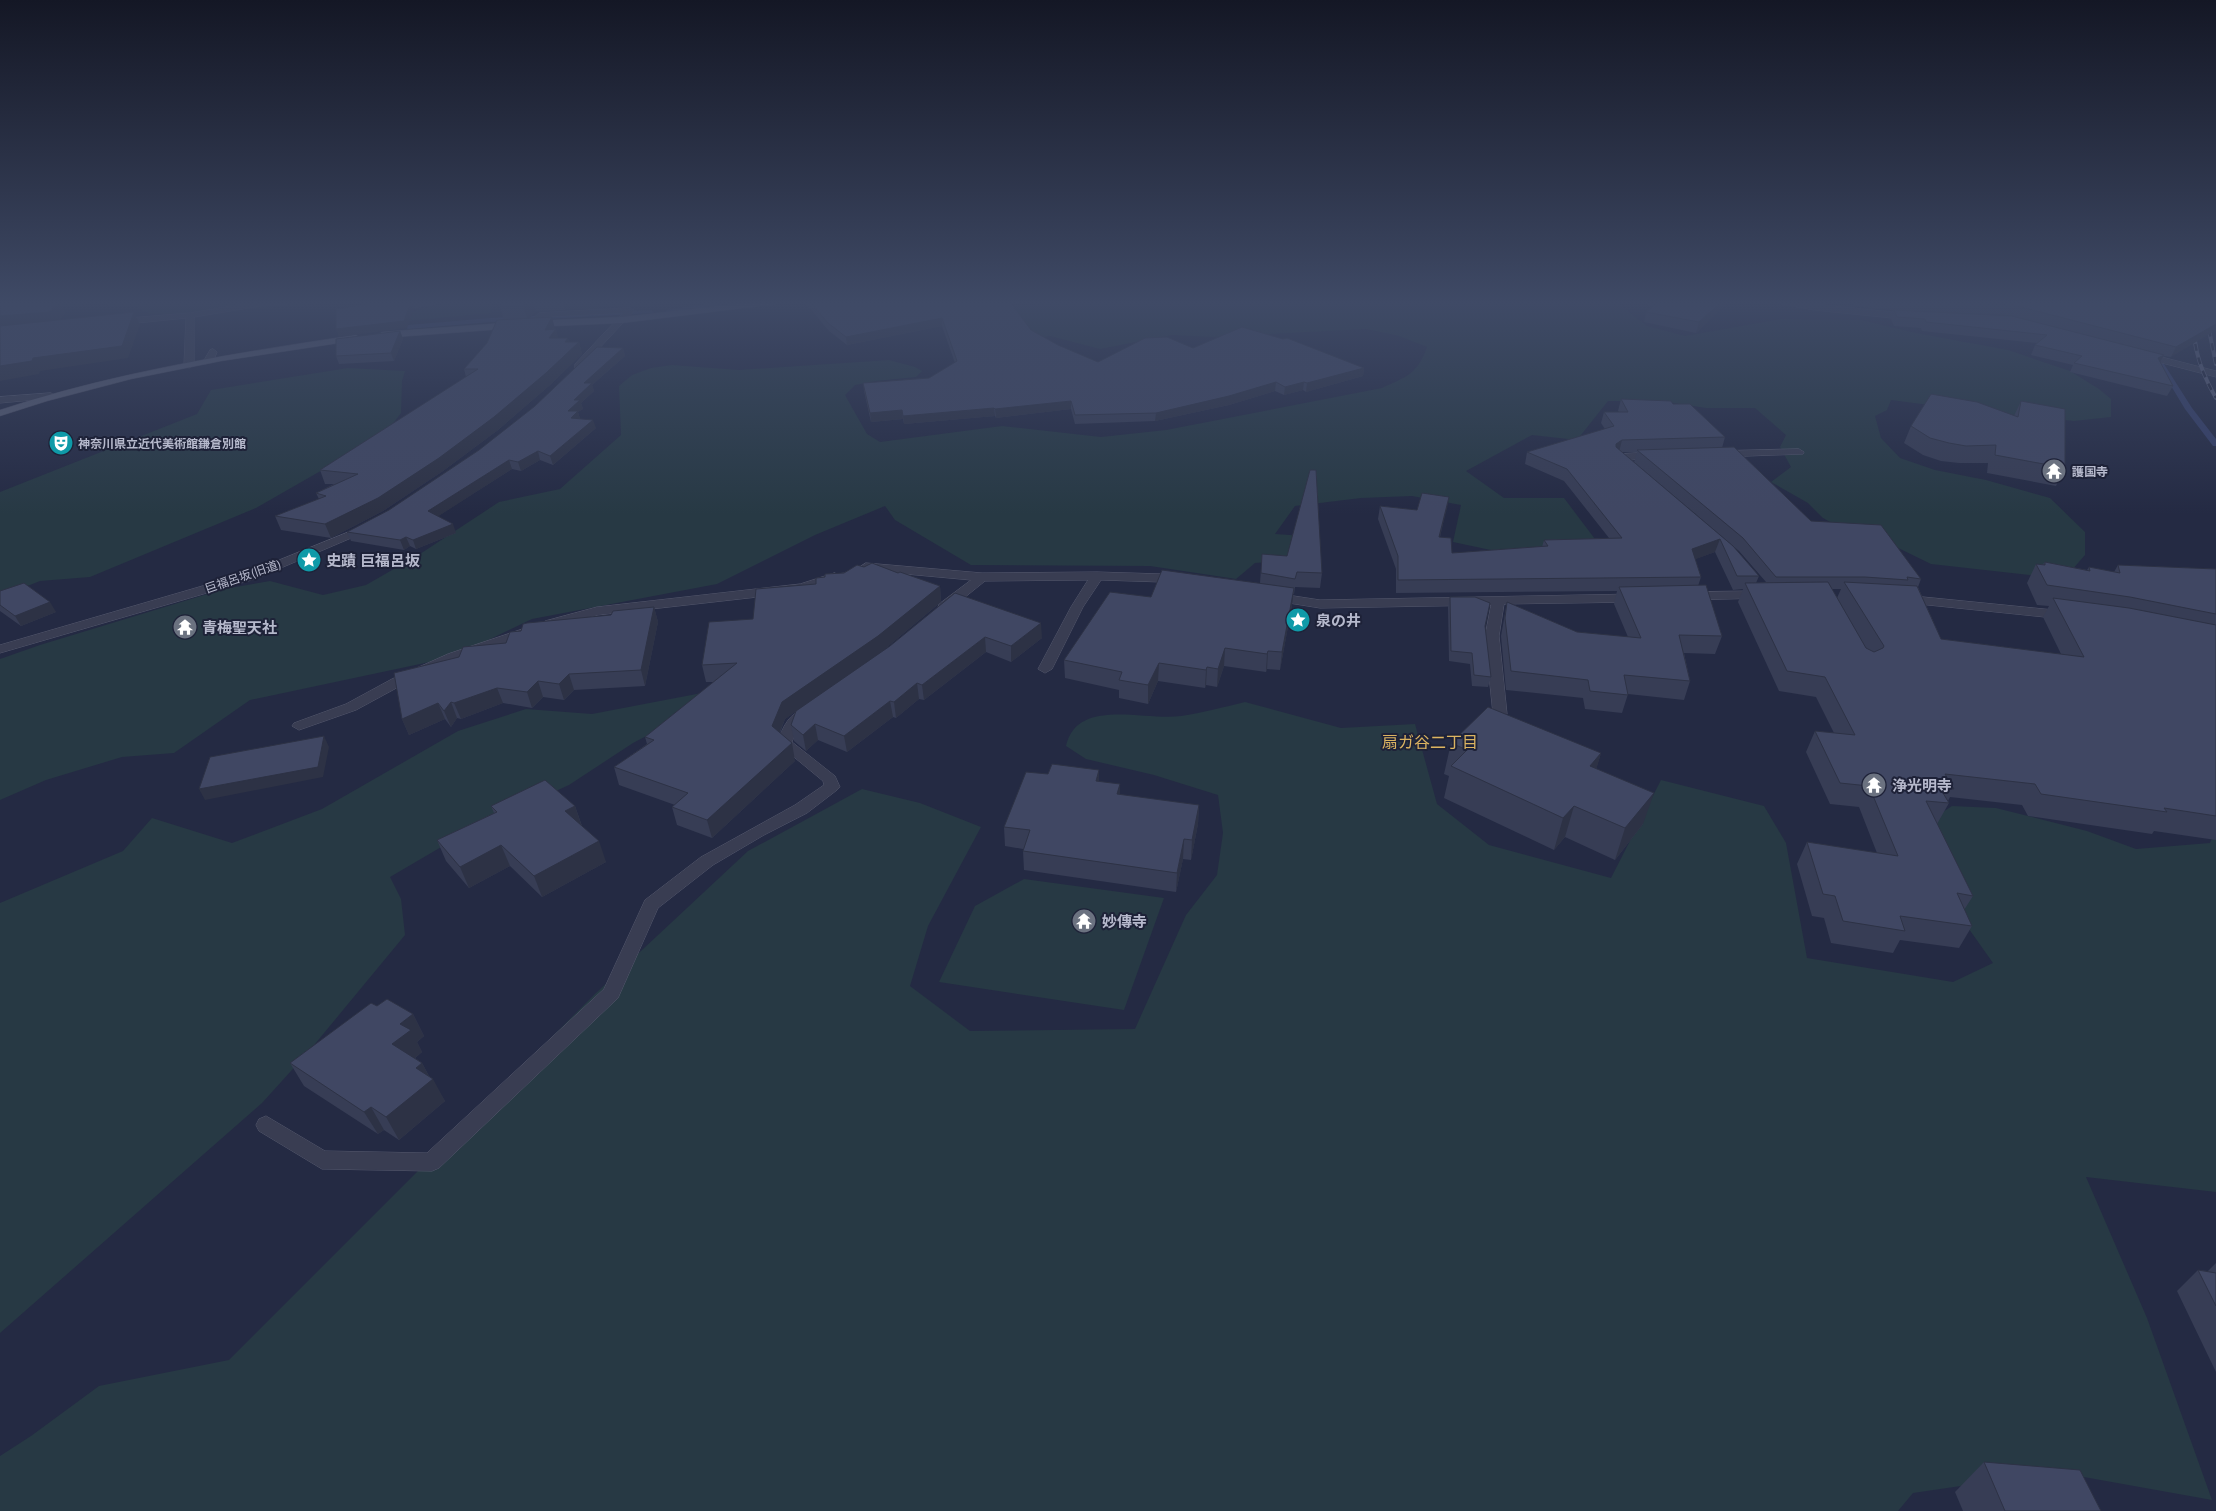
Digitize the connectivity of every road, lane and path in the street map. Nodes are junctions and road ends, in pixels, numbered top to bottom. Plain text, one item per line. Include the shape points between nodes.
1 (156, 373) edge
2 (571, 373) edge
3 (568, 376) edge
4 (52, 396) junction
5 (0, 400) edge
6 (0, 412) edge
7 (1799, 452) dead end
8 (1669, 454) edge
9 (1705, 454) edge
10 (1640, 473) edge
11 (376, 522) edge
12 (1097, 576) junction
13 (982, 577) junction
14 (1757, 582) edge
15 (1190, 583) edge
16 (1264, 595) edge
17 (1652, 597) edge
18 (1672, 597) edge
19 (1889, 598) edge
20 (1498, 600) junction
21 (937, 613) edge
22 (2081, 617) edge
23 (0, 649) edge
24 (1045, 669) dead end
25 (815, 707) edge
26 (1500, 714) edge
27 (299, 726) dead end
28 (266, 1125) dead end

1 - 4 main road
2 - 3 street
4 - 5 street
4 - 6 main road
7 - 9 street
8 - 10 street via 1620,458
11 - 23 street, 巨福呂坂(旧道) via 251,576
12 - 13 street
12 - 15 street via 1162,578
12 - 24 street
13 - 21 street
13 - 27 street via 868,567 802,588 596,611 453,657 351,707
14 - 18 street via 1768,595
16 - 20 street via 1320,604
17 - 20 street
19 - 22 street
20 - 26 street via 1492,636
25 - 28 street via 791,724 784,743 830,779 832,787 801,809 707,861 651,904 611,992 432,1162 322,1160

